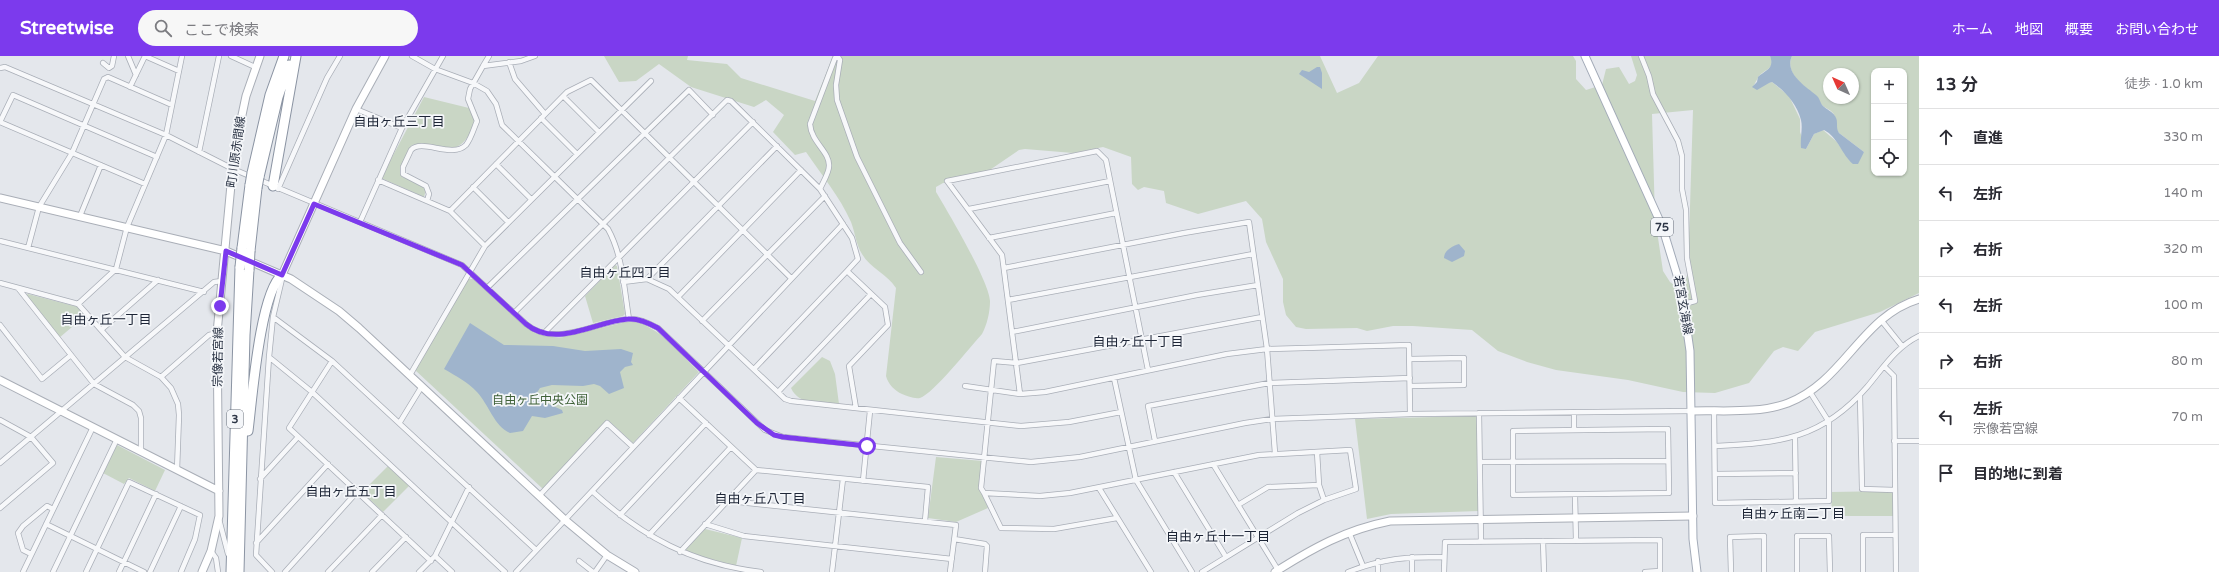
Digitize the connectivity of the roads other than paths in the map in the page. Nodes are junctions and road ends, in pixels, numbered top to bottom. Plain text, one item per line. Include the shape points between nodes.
1 (114, 56) edge
2 (128, 56) edge
3 (182, 56) edge
4 (219, 56) edge
5 (231, 56) edge
6 (260, 56) edge
7 (284, 56) edge
8 (292, 56) edge
9 (296, 56) edge
10 (385, 56) edge
11 (412, 56) edge
12 (442, 56) edge
13 (489, 56) edge
14 (535, 56) edge
15 (1585, 56) edge
16 (1641, 56) edge
17 (337, 57) edge
18 (509, 62) junction
19 (103, 64) dead end
20 (483, 66) junction
21 (255, 67) junction
22 (0, 68) edge
23 (435, 69) junction
24 (179, 71) junction
25 (136, 74) junction
26 (651, 81) dead end
27 (473, 83) junction
28 (130, 87) junction
29 (563, 96) junction
30 (93, 104) junction
31 (172, 105) junction
32 (356, 109) junction
33 (621, 111) junction
34 (713, 115) junction
35 (543, 116) junction
36 (0, 122) edge
37 (753, 122) junction
38 (84, 126) junction
39 (402, 128) junction
40 (599, 132) junction
41 (645, 134) junction
42 (166, 135) junction
43 (519, 141) junction
44 (777, 146) junction
45 (199, 152) junction
46 (72, 153) junction
47 (577, 154) junction
48 (157, 157) junction
49 (669, 158) junction
50 (496, 164) junction
51 (100, 165) junction
52 (233, 169) junction
53 (801, 170) junction
54 (256, 175) junction
55 (554, 176) junction
56 (378, 180) junction
57 (694, 182) junction
58 (1110, 182) junction
59 (145, 184) junction
60 (276, 187) junction
61 (473, 187) junction
62 (820, 189) junction
63 (825, 196) junction
64 (0, 198) edge
65 (531, 199) junction
66 (578, 199) junction
67 (427, 201) junction
68 (314, 204) junction
69 (718, 206) junction
70 (40, 207) junction
71 (969, 209) junction
72 (450, 211) junction
73 (1116, 213) junction
74 (80, 216) junction
75 (360, 222) junction
76 (508, 222) junction
77 (603, 224) junction
78 (843, 224) junction
79 (127, 227) junction
80 (743, 230) junction
81 (989, 238) junction
82 (0, 241) edge
83 (1122, 244) junction
84 (485, 246) junction
85 (28, 248) junction
86 (226, 251) junction
87 (768, 254) junction
88 (1253, 254) junction
89 (619, 258) junction
90 (245, 268) junction
91 (1004, 268) junction
92 (116, 269) junction
93 (470, 270) junction
94 (847, 271) junction
95 (921, 272) dead end
96 (282, 275) junction
97 (1129, 276) junction
98 (792, 278) junction
99 (648, 279) junction
100 (158, 280) junction
101 (222, 282) junction
102 (623, 282) junction
103 (0, 283) edge
104 (1258, 286) junction
105 (488, 287) junction
106 (18, 288) junction
107 (204, 292) junction
108 (871, 294) junction
109 (678, 297) junction
110 (1919, 299) edge
111 (1008, 300) junction
112 (78, 304) junction
113 (1684, 304) junction
114 (1136, 308) junction
115 (514, 313) junction
116 (273, 317) junction
117 (1262, 317) junction
118 (629, 319) junction
119 (1881, 320) junction
120 (702, 321) junction
121 (0, 324) edge
122 (101, 330) junction
123 (1012, 332) junction
124 (217, 333) junction
125 (544, 333) junction
126 (1919, 336) edge
127 (1142, 340) junction
128 (728, 346) junction
129 (1902, 346) junction
130 (1267, 349) junction
131 (71, 355) junction
132 (269, 357) junction
133 (125, 358) junction
134 (1410, 359) junction
135 (332, 361) junction
136 (1016, 364) junction
137 (1884, 366) junction
138 (754, 369) junction
139 (1148, 370) junction
140 (704, 373) junction
141 (410, 375) junction
142 (161, 377) junction
143 (1114, 378) junction
144 (1410, 378) junction
145 (0, 380) edge
146 (1269, 383) junction
147 (94, 384) junction
148 (422, 386) junction
149 (965, 386) dead end
150 (1410, 386) junction
151 (992, 390) junction
152 (312, 392) junction
153 (778, 392) junction
154 (1810, 392) junction
155 (1020, 394) junction
156 (1860, 395) junction
157 (679, 398) junction
158 (856, 408) junction
159 (870, 410) junction
160 (1714, 410) junction
161 (61, 411) junction
162 (1692, 411) junction
163 (1121, 412) junction
164 (1574, 412) junction
165 (1479, 413) junction
166 (1410, 414) junction
167 (1272, 419) junction
168 (0, 420) edge
169 (400, 422) junction
170 (988, 422) junction
171 (1829, 422) junction
172 (706, 423) junction
173 (93, 427) junction
174 (1574, 430) junction
175 (31, 437) junction
176 (298, 437) junction
177 (1795, 437) junction
178 (117, 440) junction
179 (1155, 441) junction
180 (1894, 441) junction
181 (1919, 441) edge
182 (867, 446) junction
183 (1128, 446) junction
184 (1716, 446) junction
185 (633, 447) junction
186 (731, 447) junction
187 (141, 451) junction
188 (1317, 452) junction
189 (1275, 453) junction
190 (985, 458) junction
191 (1668, 461) junction
192 (1480, 462) junction
193 (0, 463) edge
194 (1512, 463) junction
195 (328, 464) junction
196 (1213, 464) junction
197 (177, 470) junction
198 (756, 470) junction
199 (1174, 472) junction
200 (1796, 473) junction
201 (1715, 474) junction
202 (242, 475) junction
203 (260, 479) junction
204 (843, 479) junction
205 (1136, 480) junction
206 (863, 481) junction
207 (1319, 485) junction
208 (469, 487) junction
209 (1099, 488) junction
210 (1895, 490) junction
211 (219, 491) junction
212 (592, 491) junction
213 (357, 492) junction
214 (984, 493) junction
215 (156, 494) junction
216 (1575, 495) junction
217 (539, 496) junction
218 (730, 498) junction
219 (1324, 500) junction
220 (1796, 502) junction
221 (1238, 505) junction
222 (181, 506) junction
223 (0, 508) edge
224 (53, 509) junction
225 (838, 512) junction
226 (382, 515) junction
227 (620, 515) junction
228 (219, 516) junction
229 (1693, 516) junction
230 (1576, 517) junction
231 (1117, 518) junction
232 (1481, 518) junction
233 (565, 520) junction
234 (452, 521) junction
235 (925, 521) junction
236 (46, 524) junction
237 (705, 524) junction
238 (1349, 532) junction
239 (649, 535) junction
240 (1895, 535) junction
241 (70, 536) junction
242 (406, 537) junction
243 (1258, 537) junction
244 (954, 539) junction
245 (1543, 541) junction
246 (1576, 541) junction
247 (1481, 542) junction
248 (256, 543) junction
249 (835, 546) junction
250 (97, 549) junction
251 (536, 550) junction
252 (211, 551) junction
253 (680, 552) junction
254 (31, 554) junction
255 (607, 555) junction
256 (435, 556) junction
257 (1226, 557) junction
258 (1412, 557) junction
259 (1444, 557) junction
260 (952, 559) junction
261 (431, 560) junction
262 (579, 560) dead end
263 (1378, 561) junction
264 (124, 562) junction
265 (1363, 566) junction
266 (1277, 571) edge
267 (23, 572) edge
268 (53, 572) edge
269 (86, 572) edge
270 (119, 572) edge
271 (144, 572) edge
272 (150, 572) edge
273 (181, 572) edge
274 (202, 572) edge
275 (218, 572) edge
276 (230, 572) edge
277 (239, 572) edge
278 (272, 572) edge
279 (285, 572) edge
280 (328, 572) edge
281 (372, 572) edge
282 (419, 572) edge
283 (452, 572) edge
284 (505, 572) edge
285 (516, 572) edge
286 (594, 572) edge
287 (635, 572) edge
288 (761, 572) edge
289 (832, 572) edge
290 (950, 572) edge
291 (985, 572) edge
292 (1151, 572) edge
293 (1192, 572) edge
294 (1202, 572) edge
295 (1348, 572) edge
296 (1378, 572) edge
297 (1412, 572) edge
298 (1444, 572) edge
299 (1544, 572) edge
300 (1645, 572) edge
301 (1660, 572) edge
302 (1697, 572) edge
303 (1731, 572) edge
304 (1764, 572) edge
305 (1797, 572) edge
306 (1830, 572) edge
307 (1863, 572) edge
308 (1896, 572) edge

1 - 19 street via 112,66 109,68
2 - 25 street
3 - 24 street
4 - 45 street
5 - 21 street
6 - 21 street, 町川原赤間線
7 - 54 highway, 3 via 270,95
8 - 54 highway, 3
9 - 60 highway
10 - 32 street
11 - 23 street
12 - 23 street
13 - 20 street
14 - 18 street
15 - 113 street, 若宮玄海線 / 75 via 1662,226
16 - 113 street via 1653,94 1678,141 1682,156 1687,258 1695,301
17 - 60 street
18 - 20 street
18 - 35 street via 515,79
20 - 27 street
21 - 52 street, 町川原赤間線 via 239,124
22 - 30 street via 5,67
23 - 27 street
23 - 39 street
24 - 25 street via 145,56
24 - 31 street
25 - 28 street
26 - 33 street
27 - 43 street via 492,96 502,125
27 - 67 street via 468,103 477,121 466,145 456,150 414,147 403,167 403,174 426,186 429,194
28 - 30 street via 108,77 104,79
28 - 31 street
29 - 33 street via 591,80
29 - 35 street
29 - 40 street
30 - 38 street
30 - 42 street
31 - 42 street
32 - 39 street
32 - 68 street
33 - 40 street
33 - 41 street
34 - 37 street via 727,100
34 - 41 street via 689,90
34 - 49 street
35 - 43 street
35 - 47 street
36 - 38 street via 13,96
36 - 46 street
37 - 44 street
37 - 57 street
38 - 46 street
38 - 48 street
39 - 56 street
40 - 47 street
41 - 49 street
41 - 66 street
42 - 45 street
42 - 48 street
43 - 50 street
43 - 55 street
44 - 53 street
44 - 69 street
45 - 52 street
46 - 51 street
46 - 70 street
47 - 55 street
48 - 59 street
49 - 57 street
49 - 77 street
50 - 61 street
50 - 65 street
51 - 59 street
51 - 74 street
52 - 60 street
52 - 86 street, 町川原赤間線
53 - 62 street
53 - 80 street
54 - 90 highway, 3, bridge
55 - 65 street
55 - 66 street
56 - 67 street
56 - 75 street
57 - 69 street
57 - 89 street
58 - 71 street
58 - 71 street via 1106,160 1097,151 947,181
58 - 73 street
59 - 79 street
60 - 68 street
61 - 72 street
61 - 76 street
62 - 63 street
62 - 95 street via 829,167 829,160 815,141 810,124 835,58 838,57 840,60 836,85 837,100 857,157 900,243
63 - 78 street
63 - 87 street
64 - 70 street
65 - 76 street
66 - 77 street
66 - 105 street
67 - 72 street
68 - 75 street
68 - 96 street
69 - 80 street
69 - 99 street
70 - 74 street
70 - 85 street
71 - 81 street
72 - 84 street
73 - 81 street
73 - 83 street
74 - 79 street
75 - 93 street
76 - 84 street
77 - 89 street via 615,241
77 - 115 street
78 - 94 street via 852,238 858,259
78 - 98 street
79 - 86 street
79 - 92 street
80 - 87 street
80 - 109 street
81 - 91 street via 1002,255
82 - 85 street
83 - 88 street via 1249,222
83 - 91 street
83 - 97 street
84 - 93 street
85 - 92 street
86 - 96 street
86 - 101 street, 宗像若宮線
87 - 98 street
87 - 120 street
88 - 97 street
88 - 104 street
89 - 102 street
89 - 125 street
90 - 202 highway, 3
90 - 276 highway, 3
91 - 111 street
92 - 100 street
92 - 112 street
93 - 105 street
93 - 141 street
94 - 108 street
94 - 138 street
96 - 116 street
96 - 141 street via 339,311
96 - 202 highway via 276,280 261,333
97 - 111 street
97 - 114 street
98 - 128 street
99 - 102 street
99 - 109 street via 663,285
100 - 107 street
100 - 122 street
101 - 107 street via 214,282
101 - 124 street, 宗像若宮線
102 - 118 street
103 - 106 street
104 - 114 street
104 - 117 street
105 - 115 street
106 - 112 street
106 - 131 street
107 - 133 street
108 - 153 street
108 - 158 street via 885,307 888,325 849,366
109 - 120 street
110 - 119 street via 1898,308
111 - 123 street
112 - 122 street
113 - 162 street, 若宮玄海線 / 75 via 1690,351
114 - 123 street
114 - 127 street
115 - 125 street via 531,328
116 - 132 street
116 - 135 street
117 - 127 street
117 - 130 street
118 - 125 street via 563,334
118 - 140 street via 647,322 658,328
119 - 129 street
119 - 154 street via 1865,335 1838,369
120 - 128 street
121 - 131 street via 42,379
122 - 133 street
123 - 136 street
124 - 142 street via 210,335
124 - 211 street, 宗像若宮線
126 - 129 street
127 - 136 street
127 - 139 street
128 - 138 street
128 - 140 street
129 - 137 street
130 - 134 street via 1409,344
130 - 139 street via 1226,354
130 - 146 street
131 - 147 street
132 - 152 street
132 - 203 street
133 - 142 street
133 - 147 street
134 - 144 street
134 - 150 street via 1464,358 1464,385
135 - 152 street
135 - 169 street
136 - 151 street via 994,361
136 - 155 street
137 - 156 street
137 - 180 street via 1894,376
138 - 153 street
139 - 143 street
140 - 157 street
140 - 182 street via 757,423 774,435
141 - 148 street
142 - 197 street via 171,388 178,404
143 - 155 street via 1045,392
143 - 163 street
144 - 146 street
144 - 150 street
145 - 161 street
146 - 167 street
146 - 179 street via 1148,406
147 - 161 street
147 - 187 street via 133,405 139,411
148 - 169 street
148 - 217 street
149 - 151 street
150 - 166 street
151 - 155 street
151 - 170 street
152 - 176 street via 289,428
152 - 234 street
153 - 158 street via 791,401
154 - 160 street via 1787,403 1766,408
154 - 171 street
156 - 171 street
156 - 210 street via 1862,489
157 - 172 street
157 - 185 street
158 - 159 street
159 - 170 street
159 - 182 street
160 - 162 street
160 - 184 street
161 - 173 street
161 - 175 street
162 - 164 street
162 - 229 street, 若宮玄海線 / 75
163 - 170 street via 1043,425 1021,426
163 - 183 street
164 - 165 street
164 - 174 street
165 - 166 street
165 - 192 street
166 - 167 street
167 - 179 street via 1245,422
167 - 189 street
168 - 175 street
169 - 208 street
170 - 190 street
171 - 177 street
171 - 220 street via 1829,501
172 - 186 street
172 - 227 street
173 - 178 street
173 - 224 street
174 - 191 street via 1668,429
174 - 194 street via 1513,431
175 - 193 street
175 - 223 street via 53,463
176 - 195 street
176 - 203 street
177 - 184 street via 1774,442
177 - 200 street
178 - 187 street
178 - 241 street
179 - 183 street
180 - 181 street
180 - 210 street
182 - 190 street
182 - 206 street
183 - 190 street via 1031,462
183 - 205 street
184 - 201 street
185 - 212 street
185 - 217 street via 607,423
186 - 198 street
186 - 239 street
187 - 197 street
188 - 189 street
188 - 207 street
188 - 219 street via 1350,450 1356,489
189 - 196 street
190 - 214 street via 981,488
191 - 194 street
191 - 216 street via 1669,494
192 - 194 street
192 - 232 street
194 - 216 street via 1513,495
195 - 213 street
195 - 248 street
196 - 199 street
196 - 221 street
197 - 211 street
198 - 204 street
198 - 218 street
199 - 205 street
199 - 257 street
200 - 201 street
200 - 220 street
201 - 220 street via 1715,503
202 - 277 highway, 3
203 - 248 street
204 - 206 street
204 - 225 street
205 - 209 street
205 - 293 street
206 - 235 street via 928,487
207 - 219 street
207 - 221 street via 1268,486
208 - 234 street
208 - 251 street
209 - 214 street via 1040,496
209 - 231 street
210 - 240 street
211 - 228 street, 宗像若宮線
212 - 227 street
212 - 233 street
213 - 226 street
213 - 279 street
214 - 231 street via 1001,528 1054,529
215 - 222 street
215 - 250 street via 129,482
215 - 264 street
216 - 230 street
217 - 233 street
218 - 225 street via 739,502
218 - 237 street
219 - 243 street
221 - 243 street
222 - 272 street
222 - 273 street via 200,515 195,539
224 - 236 street
224 - 254 street via 47,506 18,533 23,550
225 - 235 street
225 - 249 street
226 - 242 street
226 - 280 street
227 - 239 street
228 - 252 street, 宗像若宮線
228 - 276 street via 227,546
229 - 230 street
229 - 302 street, 若宮玄海線 / 75 via 1693,545
230 - 232 street
230 - 246 street
231 - 292 street
232 - 238 street via 1403,520
232 - 247 street
233 - 251 street
233 - 255 street
234 - 256 street
234 - 284 street
235 - 244 street via 956,525
236 - 241 street
236 - 254 street
237 - 249 street via 744,536
237 - 253 street
238 - 265 street
238 - 266 street via 1330,539
239 - 253 street
240 - 307 street via 1863,535
240 - 308 street
241 - 250 street
241 - 268 street
242 - 261 street
242 - 281 street
243 - 257 street
243 - 266 street
244 - 260 street
244 - 291 street via 987,546
245 - 246 street
245 - 247 street
245 - 299 street
246 - 301 street via 1660,540
247 - 259 street via 1445,542
248 - 278 street via 256,555
249 - 260 street
249 - 289 street
250 - 264 street
250 - 269 street
251 - 285 street
252 - 274 street, 宗像若宮線
252 - 275 street via 216,558
253 - 288 street via 735,569
254 - 267 street
255 - 286 street
255 - 287 street
256 - 261 street
256 - 283 street
257 - 294 street
258 - 259 street
258 - 263 street
258 - 297 street
259 - 298 street
260 - 290 street
261 - 282 street
262 - 286 street
263 - 265 street
263 - 296 street
264 - 270 street
264 - 271 street
265 - 295 street
300 - 301 street
303 - 304 street via 1730,537 1764,536
305 - 306 street via 1797,536 1829,536

